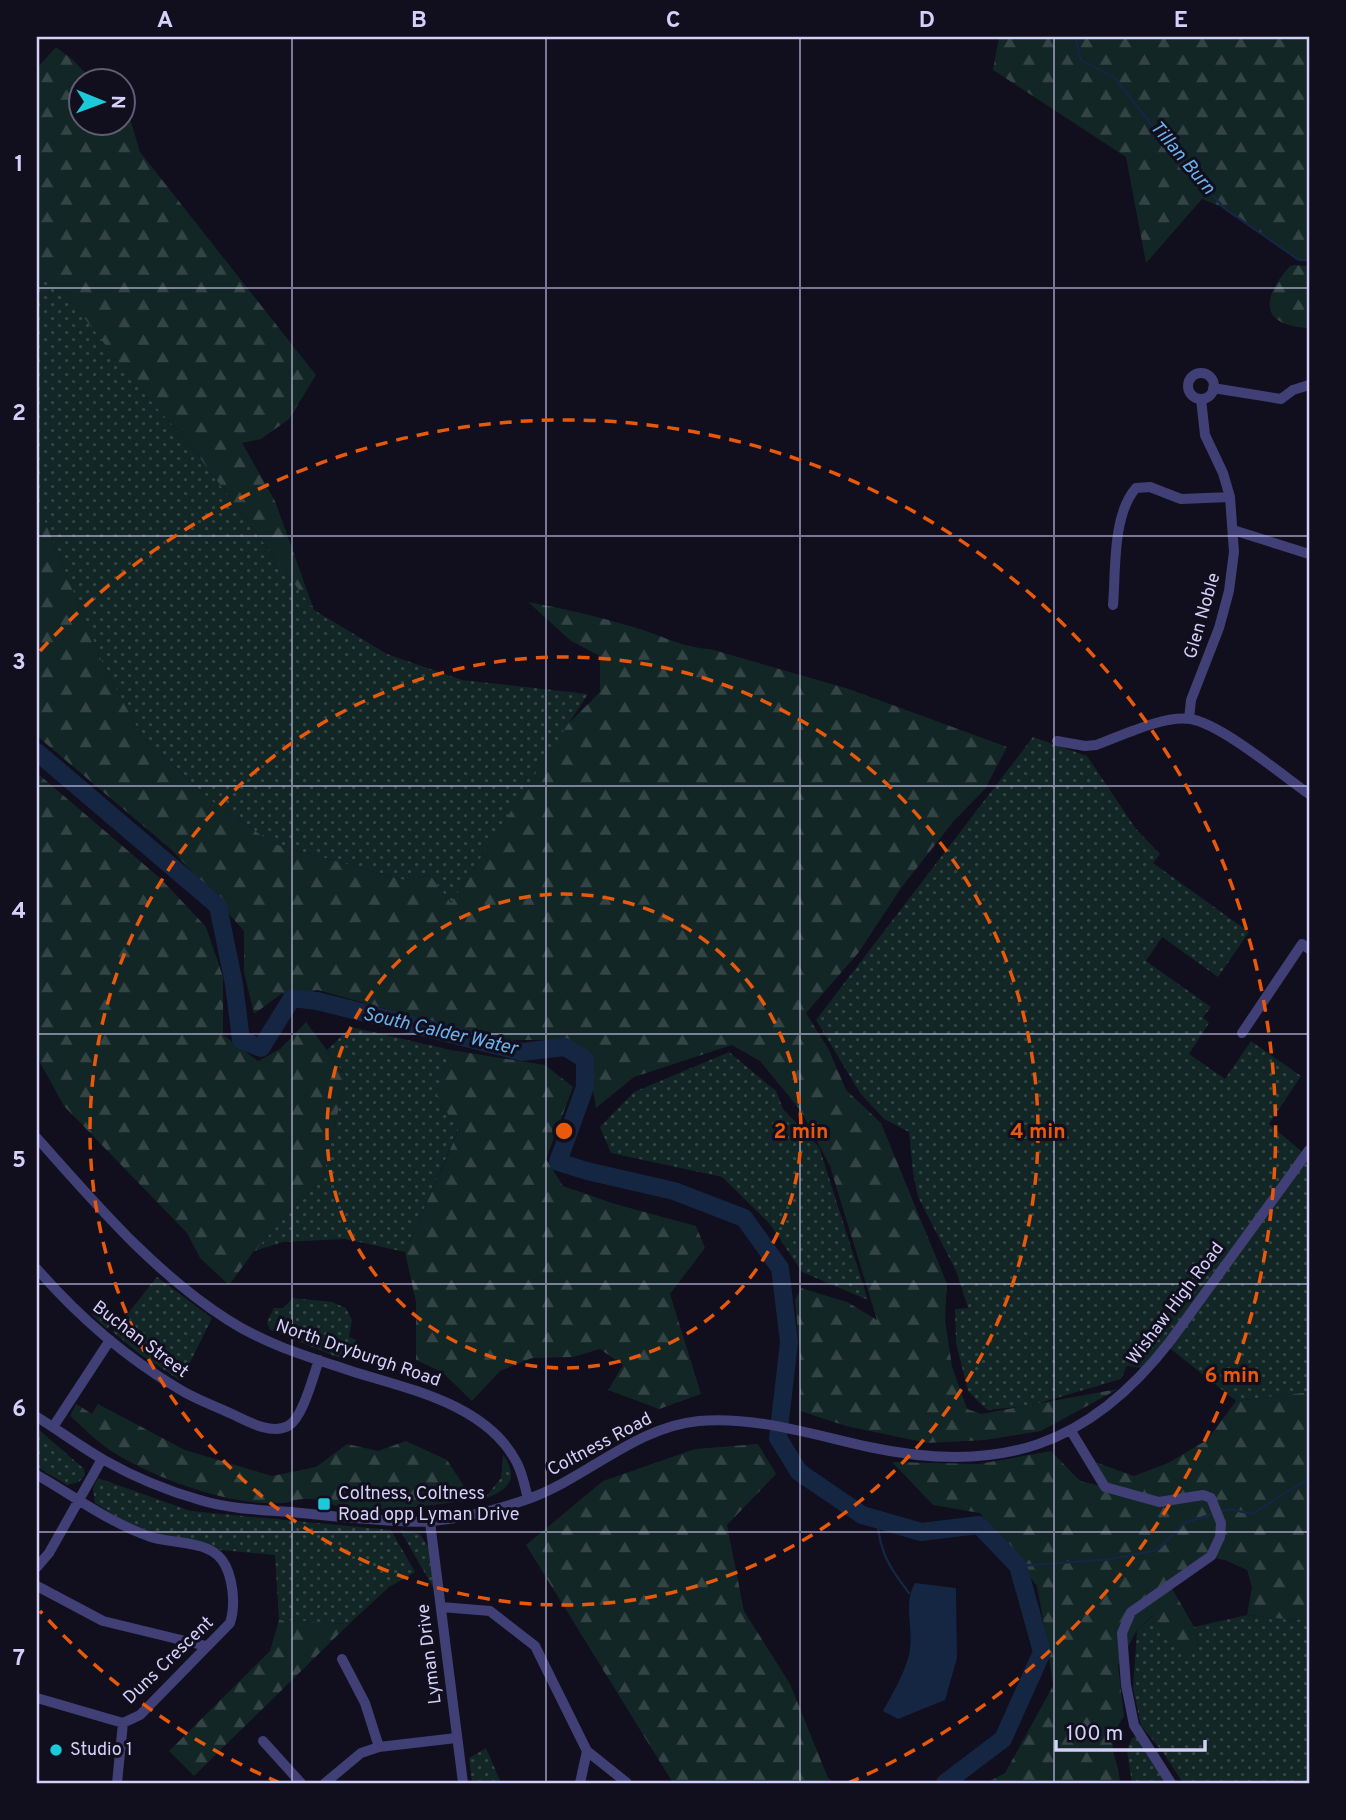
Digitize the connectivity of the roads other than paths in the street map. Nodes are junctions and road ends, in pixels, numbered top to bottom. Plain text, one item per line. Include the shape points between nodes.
1 (1309, 385) edge
2 (1213, 388) junction
3 (1201, 399) junction
4 (1230, 498) junction
5 (1233, 530) junction
6 (1309, 554) edge
7 (1113, 605) dead end
8 (1189, 719) junction
9 (1056, 741) dead end
10 (1309, 794) edge
11 (1306, 947) edge
12 (1242, 1033) dead end
13 (37, 1138) edge
14 (1309, 1150) edge
15 (37, 1269) edge
16 (110, 1340) junction
17 (319, 1360) junction
18 (37, 1417) edge
19 (52, 1427) junction
20 (790, 1430) joint
21 (1071, 1431) junction
22 (102, 1459) junction
23 (37, 1475) edge
24 (528, 1499) junction
25 (80, 1500) junction
26 (430, 1522) junction
27 (37, 1567) edge
28 (37, 1586) edge
29 (441, 1607) junction
30 (206, 1646) junction
31 (342, 1659) dead end
32 (37, 1698) edge
33 (123, 1723) junction
34 (456, 1738) junction
35 (263, 1741) dead end
36 (379, 1747) junction
37 (587, 1751) junction
38 (117, 1783) edge
39 (300, 1783) edge
40 (325, 1783) edge
41 (463, 1783) edge
42 (580, 1783) edge
43 (627, 1783) edge
44 (1171, 1783) edge

1 - 2 street, Glen Noble via 1281,399
2 - 3 street
2 - 3 street, Glen Noble via 1206,374 1194,376 1189,390
3 - 4 street, Glen Noble via 1205,435
4 - 5 street, Glen Noble
4 - 7 street via 1181,499 1150,486 1136,488 1122,516
5 - 6 street
5 - 8 street, Glen Noble via 1229,591 1191,700
8 - 9 street via 1165,722 1096,745
8 - 10 street via 1209,725
11 - 12 street
13 - 17 street, North Dryburgh Road via 137,1248 190,1294 254,1334
14 - 21 street, Wishaw High Road via 1149,1369 1125,1394
15 - 16 street, Buchan Street via 69,1306
16 - 17 street, Buchan Street via 180,1390 246,1420 279,1429 297,1418
16 - 19 street
17 - 24 street, North Dryburgh Road via 443,1400 464,1412 509,1450 523,1476
18 - 19 street, Coltness Road
19 - 22 street, Coltness Road
20 - 21 street, Wishaw High Road via 909,1454 954,1457 999,1455 1039,1446
20 - 24 street, Coltness Road via 743,1421 696,1421 653,1431 568,1482
21 - 44 street via 1105,1487 1159,1502 1203,1495 1211,1498 1220,1519 1220,1537 1211,1556 1131,1612 1122,1633 1134,1725
22 - 25 street
22 - 26 street, Coltness Road via 202,1501
23 - 25 street
24 - 26 street, Coltness Road
25 - 27 street
25 - 30 street, Duns Crescent via 142,1533 209,1549 221,1559 228,1572 233,1613 230,1623
26 - 29 street, Lyman Drive
28 - 30 street via 103,1621
29 - 34 street, Lyman Drive
29 - 37 street via 490,1611 535,1646
30 - 33 street, Duns Crescent via 140,1715
31 - 36 street via 365,1703
32 - 33 street, Duns Crescent
33 - 38 street
34 - 36 street
34 - 41 street, Lyman Drive
35 - 39 street
36 - 40 street via 361,1752
37 - 42 street
37 - 43 street

